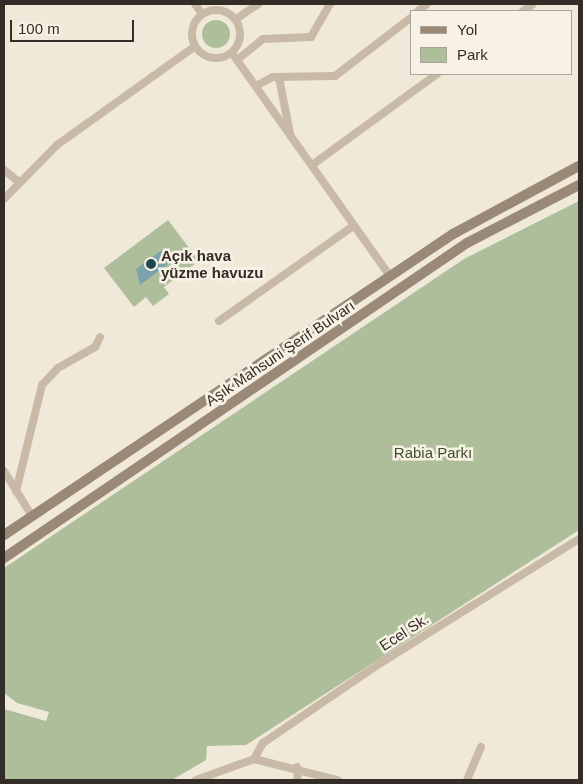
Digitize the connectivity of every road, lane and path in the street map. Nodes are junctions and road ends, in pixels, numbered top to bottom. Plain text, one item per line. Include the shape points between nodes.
1 (195, 4) edge
2 (258, 4) edge
3 (330, 4) edge
4 (202, 14) junction
5 (236, 19) junction
6 (410, 19) edge
7 (194, 47) junction
8 (234, 56) junction
9 (436, 75) edge
10 (279, 78) junction
11 (256, 86) junction
12 (290, 134) junction
13 (312, 165) junction
14 (579, 166) edge
15 (4, 170) edge
16 (19, 182) junction
17 (579, 185) edge
18 (4, 199) edge
19 (353, 226) junction
20 (390, 276) junction
21 (219, 321) dead end
22 (100, 337) dead end
23 (4, 471) edge
24 (16, 491) junction
25 (32, 516) junction
26 (4, 535) edge
27 (579, 539) edge
28 (4, 558) edge
29 (481, 747) dead end
30 (254, 759) junction
31 (297, 767) junction
32 (196, 780) edge
33 (298, 780) edge
34 (337, 780) edge
35 (467, 780) edge

1 - 4 street
2 - 5 street
3 - 8 street via 311,38 263,39
4 - 5 street via 218,10
4 - 7 street via 192,28
5 - 8 street via 241,37
6 - 10 street via 335,76
7 - 8 street via 210,58
7 - 16 street via 58,145
8 - 11 street
9 - 13 street
10 - 11 street
10 - 12 street
11 - 12 street
12 - 13 street
13 - 19 street
14 - 20 main road, Aşık Mahsuni Şerif Bulvarı via 470,224
15 - 16 street
16 - 18 street
17 - 28 main road, Aşık Mahsuni Şerif Bulvarı via 467,243
19 - 20 street
19 - 21 street
20 - 25 main road, Aşık Mahsuni Şerif Bulvarı
22 - 24 street via 95,347 58,368 42,385
23 - 24 street
24 - 25 street
25 - 26 main road, Aşık Mahsuni Şerif Bulvarı
27 - 30 street, Ecel Sk. via 379,664 263,743
29 - 35 street
30 - 31 street
30 - 32 street
31 - 33 street
31 - 34 street

